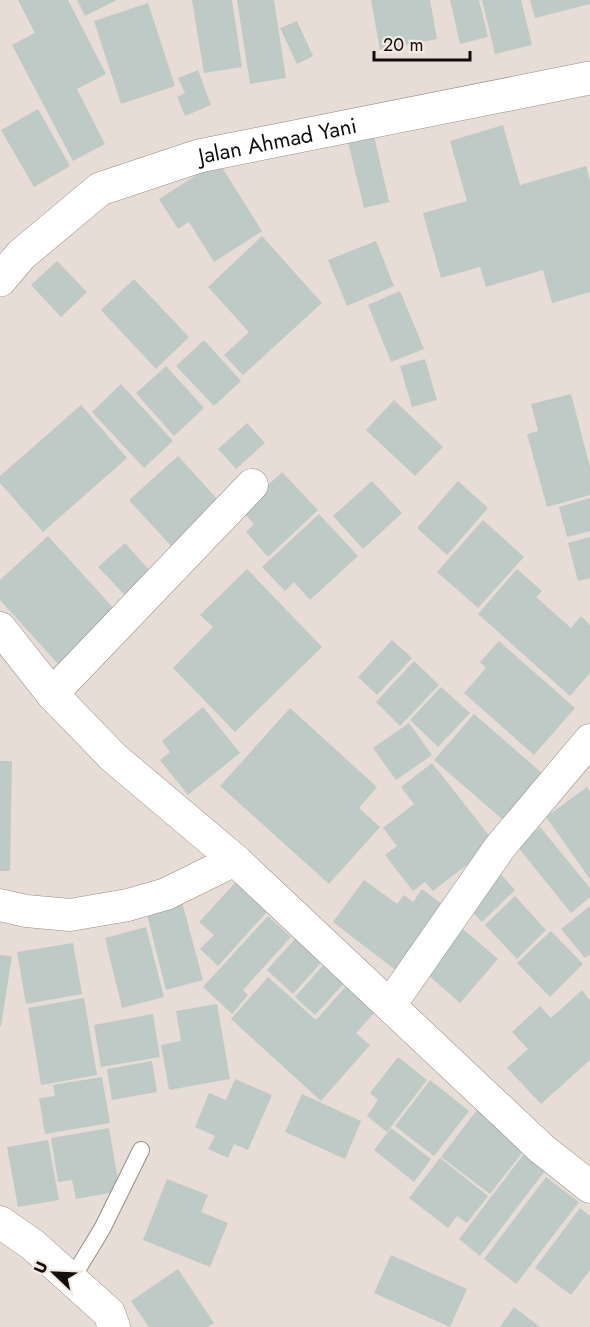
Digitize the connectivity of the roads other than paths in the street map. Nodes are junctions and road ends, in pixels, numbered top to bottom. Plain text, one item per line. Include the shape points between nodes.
1 (590, 78) edge
2 (0, 280) edge
3 (252, 485) dead end
4 (0, 628) edge
5 (52, 694) junction
6 (590, 740) edge
7 (236, 861) junction
8 (0, 905) edge
9 (390, 1005) junction
10 (141, 1150) dead end
11 (590, 1187) edge
12 (0, 1222) edge
13 (71, 1280) junction
14 (114, 1327) edge

1 - 2 street, Jalan Ahmad Yani via 199,156 100,189 21,255
3 - 5 street
4 - 5 street
5 - 7 street via 113,757
6 - 9 street via 500,847
7 - 8 street via 166,894 128,905 70,915
7 - 9 street
9 - 11 street via 542,1149
10 - 13 lane via 102,1229
12 - 13 street via 33,1245
13 - 14 street via 109,1314

